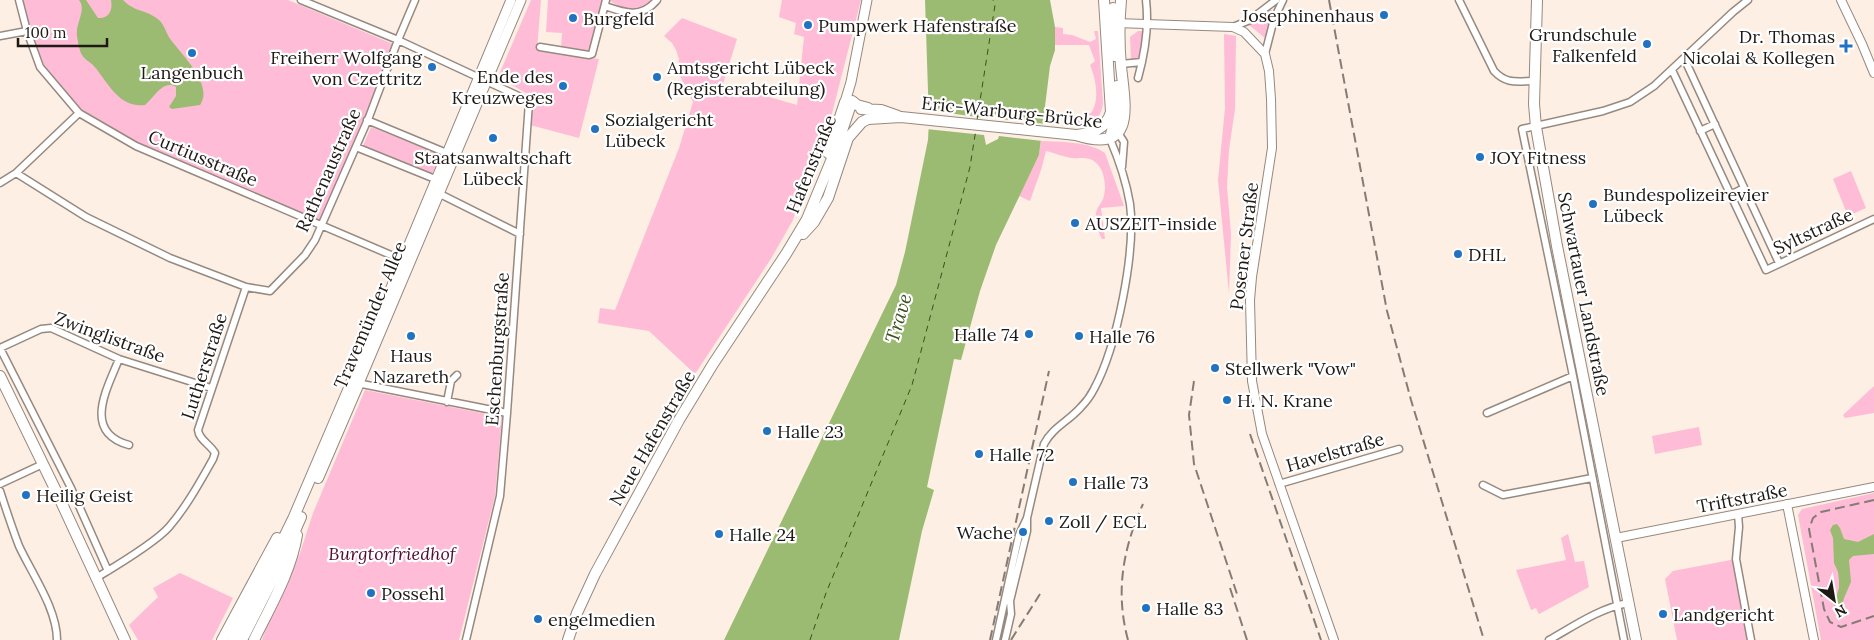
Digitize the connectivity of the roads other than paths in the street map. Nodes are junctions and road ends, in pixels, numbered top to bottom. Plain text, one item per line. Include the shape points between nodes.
1 (19, 0) edge
2 (301, 0) edge
3 (416, 0) edge
4 (511, 0) edge
5 (521, 0) edge
6 (657, 0) edge
7 (867, 0) edge
8 (1104, 0) edge
9 (1114, 0) edge
10 (1121, 0) edge
11 (1146, 0) edge
12 (1276, 0) edge
13 (1283, 0) edge
14 (1459, 0) edge
15 (1537, 0) edge
16 (1748, 0) edge
17 (1841, 0) edge
18 (606, 3) edge
19 (1112, 22) junction
20 (1147, 24) junction
21 (1233, 27) junction
22 (28, 31) junction
23 (0, 36) edge
24 (398, 40) junction
25 (540, 47) dead end
26 (1265, 54) junction
27 (1684, 58) junction
28 (1142, 62) junction
29 (1121, 64) junction
30 (1672, 70) junction
31 (1874, 73) edge
32 (479, 78) junction
33 (1138, 78) dead end
34 (1535, 81) junction
35 (488, 82) junction
36 (849, 101) junction
37 (868, 108) junction
38 (79, 113) junction
39 (849, 113) junction
40 (901, 117) junction
41 (367, 120) junction
42 (862, 122) junction
43 (838, 124) junction
44 (1714, 124) junction
45 (1536, 127) junction
46 (1098, 130) junction
47 (1700, 131) junction
48 (1114, 133) junction
49 (1076, 135) junction
50 (356, 147) junction
51 (451, 155) junction
52 (1122, 168) junction
53 (16, 173) junction
54 (440, 181) junction
55 (0, 183) edge
56 (1744, 188) junction
57 (435, 192) junction
58 (1730, 195) junction
59 (1874, 219) edge
60 (321, 225) junction
61 (520, 234) junction
62 (784, 258) junction
63 (406, 262) junction
64 (1779, 263) junction
65 (246, 287) junction
66 (0, 348) edge
67 (119, 359) junction
68 (457, 375) dead end
69 (0, 376) edge
70 (1573, 376) junction
71 (355, 382) junction
72 (211, 388) junction
73 (447, 402) junction
74 (508, 413) junction
75 (1487, 413) dead end
76 (129, 445) dead end
77 (1399, 449) dead end
78 (43, 464) junction
79 (1592, 478) junction
80 (0, 484) edge
81 (1279, 484) junction
82 (1484, 485) dead end
83 (1874, 487) edge
84 (0, 491) edge
85 (1787, 504) junction
86 (1738, 514) junction
87 (1027, 518) junction
88 (296, 520) junction
89 (1616, 538) junction
90 (108, 571) junction
91 (96, 578) junction
92 (1628, 602) junction
93 (1617, 604) junction
94 (58, 640) edge
95 (125, 640) edge
96 (222, 640) edge
97 (233, 640) edge
98 (242, 640) edge
99 (254, 640) edge
100 (466, 640) edge
101 (568, 640) edge
102 (996, 640) edge
103 (1005, 640) edge
104 (1334, 640) edge
105 (1549, 640) edge
106 (1624, 640) edge
107 (1636, 640) edge
108 (1751, 640) edge
109 (1814, 640) edge

1 - 22 street, Curtiusstraße
2 - 24 street
3 - 24 street, Rathenaustraße
4 - 32 main road, Travemünder Allee
5 - 35 main road, Travemünder Allee
6 - 18 street via 649,9 634,12 623,12
7 - 36 main road, Hafenstraße
8 - 19 main road
9 - 19 main road
10 - 19 main road
11 - 20 street
12 - 21 street via 1244,24
13 - 26 street, Posener Straße via 1274,19
14 - 34 street via 1497,75 1506,81
15 - 34 main road
16 - 27 street
17 - 31 street
18 - 25 street via 592,54
19 - 20 street
19 - 29 main road
19 - 46 main road via 1110,112
19 - 48 main road via 1118,98
20 - 21 street
20 - 28 street
21 - 26 street via 1244,32
22 - 23 street
22 - 38 street, Curtiusstraße via 40,67
24 - 32 street
24 - 41 street, Rathenaustraße
26 - 81 street, Posener Straße via 1270,71 1272,148 1252,277 1250,341 1252,381 1262,434
27 - 30 street
27 - 44 street
28 - 29 street
28 - 33 street
29 - 48 main road via 1126,112 1124,121
30 - 45 street via 1630,102
30 - 47 street
32 - 35 street
32 - 51 main road, Travemünder Allee
34 - 45 main road
35 - 51 main road, Travemünder Allee
35 - 61 street, Eschenburgstraße via 529,102
36 - 37 main road
36 - 39 main road, Hafenstraße
36 - 43 main road, Hafenstraße
37 - 39 main road, Eric-Warburg-Brücke
37 - 40 main road, Eric-Warburg-Brücke
38 - 53 street
38 - 60 street, Curtiusstraße via 136,146
39 - 42 main road
39 - 43 main road
39 - 62 main road, Hafenstraße via 813,208
40 - 42 main road, Eric-Warburg-Brücke
40 - 49 main road, Eric-Warburg-Brücke
41 - 50 street, Rathenaustraße
41 - 51 street
42 - 62 main road via 848,138 822,210
43 - 62 main road, Hafenstraße via 814,192
44 - 47 street
44 - 56 street
45 - 70 street, Schwartauer Landstraße via 1522,129 1523,142
45 - 89 main road, Schwartauer Landstraße
46 - 48 street
46 - 49 main road
47 - 58 street
48 - 49 main road, Eric-Warburg-Brücke via 1102,140
48 - 52 street
48 - 52 street via 1124,142
50 - 54 street
50 - 60 street, Rathenaustraße
51 - 54 main road, Travemünder Allee
52 - 87 street via 1130,203 1130,236 1118,318 1094,389 1082,407 1048,436 1044,444
53 - 55 street
53 - 65 street via 86,217 170,258
54 - 57 main road, Travemünder Allee
56 - 58 street
56 - 64 street
57 - 61 street
57 - 63 main road, Travemünder Allee
58 - 64 street, Syltstraße via 1766,270
59 - 64 street, Syltstraße
60 - 63 street, Curtiusstraße
60 - 65 street, Rathenaustraße via 305,255 270,291
61 - 74 street, Eschenburgstraße
62 - 101 main road, Neue Hafenstraße via 679,420 595,574
63 - 71 main road, Travemünder Allee
65 - 72 street, Lutherstraße
66 - 67 street, Zwinglistraße via 40,329 51,328
66 - 90 street
67 - 72 street, Zwinglistraße
67 - 76 street via 101,407 102,422 118,442
68 - 73 street via 451,381
69 - 78 main road
70 - 75 street
70 - 79 street, Schwartauer Landstraße
71 - 73 street
71 - 88 main road, Travemünder Allee
72 - 90 street, Lutherstraße via 198,430 199,436 215,453 213,459 189,501 168,528
73 - 74 street
74 - 100 street, Eschenburgstraße via 500,496
77 - 81 street, Havelstraße
78 - 80 street
78 - 91 main road
79 - 82 street via 1503,495
79 - 93 street, Schwartauer Landstraße
81 - 104 street, Posener Straße
83 - 85 street, Triftstraße
84 - 94 street via 19,546 56,626
85 - 86 street, Triftstraße
85 - 109 street
86 - 89 street, Triftstraße
86 - 108 street via 1740,527 1736,559
87 - 102 street via 1019,535
87 - 103 street
88 - 96 main road via 274,542
88 - 97 main road, Travemünder Allee
88 - 98 main road, Travemünder Allee via 279,567
88 - 99 main road via 295,549
89 - 92 main road, Schwartauer Landstraße
90 - 91 street, Lutherstraße
91 - 95 main road
92 - 93 street
92 - 107 main road, Schwartauer Landstraße
93 - 105 street
93 - 106 street, Schwartauer Landstraße

